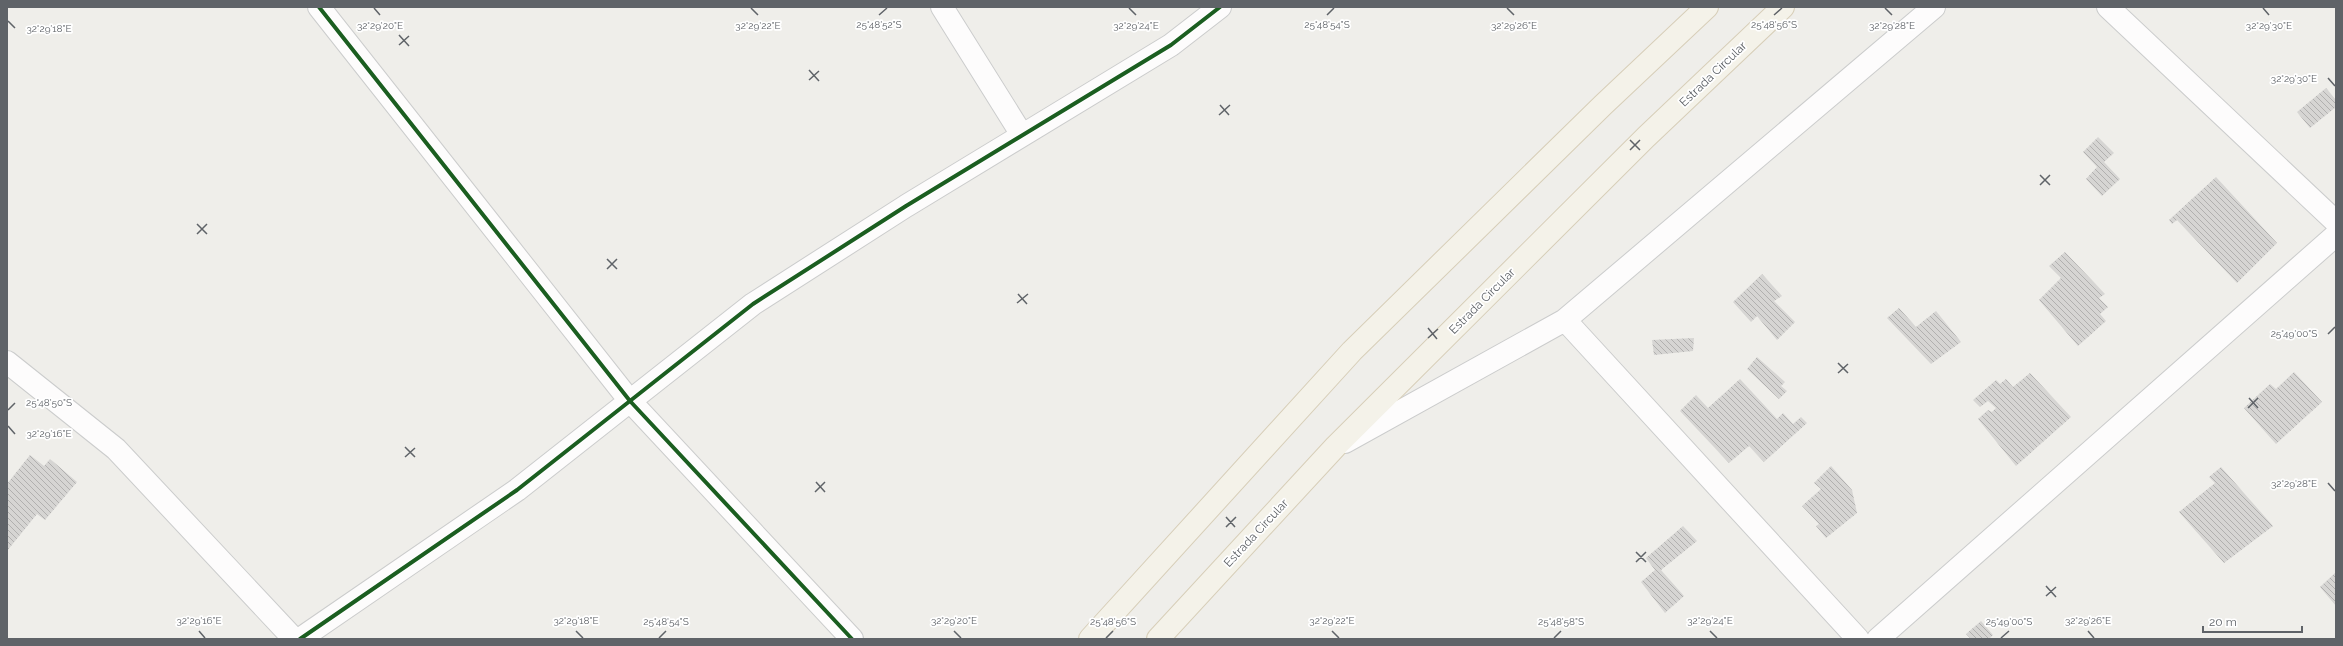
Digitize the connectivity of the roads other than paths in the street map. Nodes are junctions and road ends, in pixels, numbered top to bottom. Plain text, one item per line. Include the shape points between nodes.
1 (319, 7) edge
2 (942, 7) edge
3 (1220, 7) edge
4 (1707, 7) edge
5 (1783, 7) edge
6 (1934, 7) edge
7 (2108, 7) edge
8 (1022, 135) junction
9 (2336, 222) edge
10 (2336, 235) edge
11 (1565, 320) junction
12 (7, 362) edge
13 (630, 401) junction
14 (1336, 446) junction
15 (294, 639) edge
16 (300, 639) edge
17 (852, 639) edge
18 (1090, 639) edge
19 (1158, 639) edge
20 (1858, 639) edge
21 (1878, 639) edge

1 - 13 street
2 - 8 street
3 - 8 street via 1171,45
4 - 18 main road via 1352,351
5 - 14 main road, Estrada Circular via 1646,137
6 - 11 street
7 - 9 street
8 - 13 street via 753,304
10 - 21 street
11 - 14 street
11 - 20 street
12 - 15 street via 116,449
13 - 16 street via 517,490
13 - 17 street
14 - 19 main road, Estrada Circular

